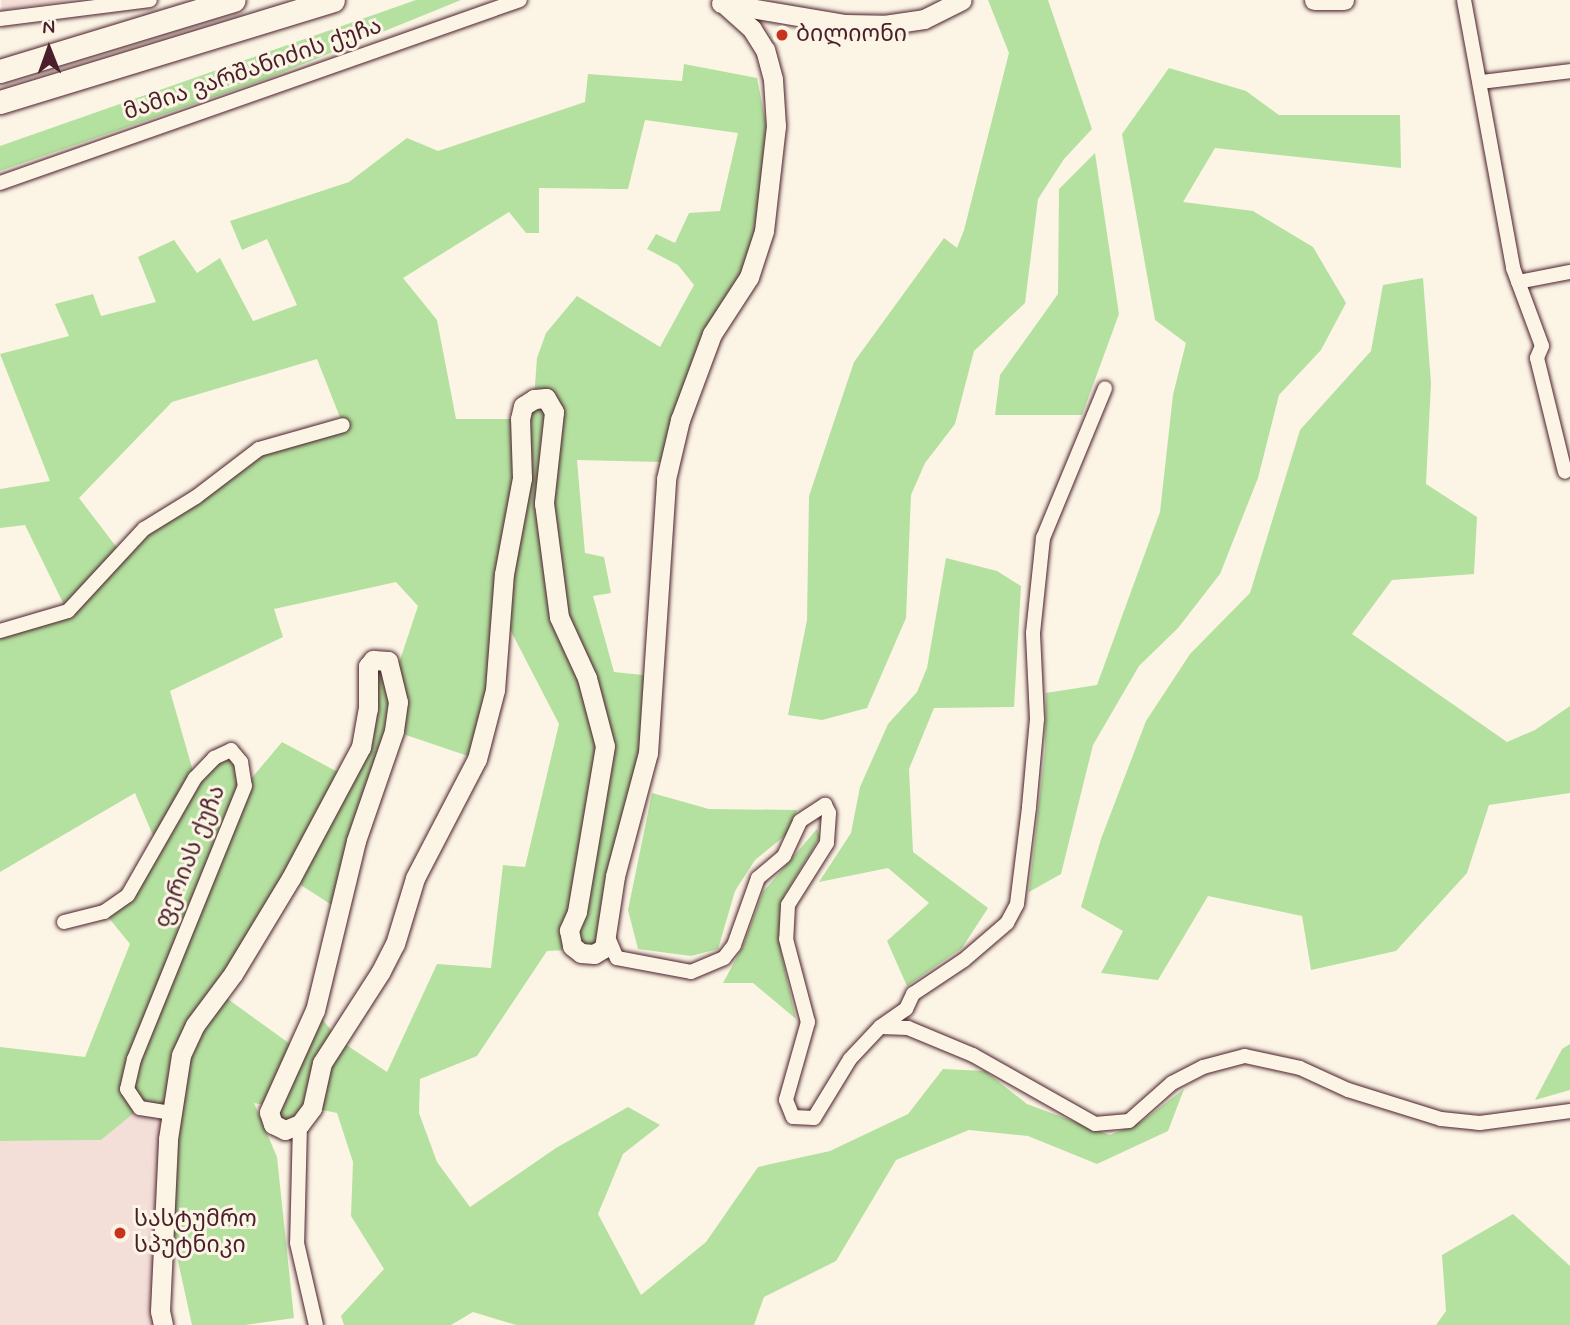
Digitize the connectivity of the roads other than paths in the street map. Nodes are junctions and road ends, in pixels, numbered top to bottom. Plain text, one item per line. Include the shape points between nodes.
1 (150, 0) edge
2 (233, 0) edge
3 (333, 0) edge
4 (520, 0) edge
5 (962, 0) edge
6 (1314, 0) edge
7 (1344, 0) edge
8 (1464, 0) edge
9 (718, 2) edge
10 (0, 19) edge
11 (0, 71) edge
12 (1570, 71) edge
13 (1481, 82) junction
14 (0, 102) edge
15 (0, 183) edge
16 (1570, 272) edge
17 (1518, 282) junction
18 (1105, 388) dead end
19 (343, 425) dead end
20 (1564, 472) edge
21 (0, 631) edge
22 (64, 922) dead end
23 (607, 935) junction
24 (880, 1027) junction
25 (1570, 1111) edge
26 (171, 1113) junction
27 (300, 1125) junction
28 (163, 1325) edge
29 (316, 1325) edge

1 - 10 street
2 - 11 main road
3 - 14 main road
4 - 15 street, მამია ვარშანიძის ქუჩა
5 - 9 street via 925,19 884,26 845,24
6 - 7 street
8 - 13 street
9 - 23 street via 752,29 765,50 773,79 776,126 764,231 749,277 712,334 680,420 666,479 648,753 615,876
12 - 13 street
13 - 17 street
16 - 17 street
17 - 20 street via 1542,346 1537,358
18 - 24 street via 1043,538 1033,633 1037,719 1017,904 1007,923 964,960 912,993 906,1009
19 - 21 street via 259,449 144,529 68,611
22 - 26 street, ფერიას ქუჩა via 104,912 128,895 195,778 214,758 232,750 245,786 134,1059 127,1089 139,1108
23 - 24 street via 617,958 691,972 724,958 734,945 758,878 784,856 800,821 825,805 827,843 788,905 786,939 807,1023 786,1100 793,1117 814,1118 850,1059
23 - 27 street via 604,948 594,954 581,953 572,946 569,930 577,912 605,746 587,678 559,617 544,503 554,412 546,398 534,399 523,406 520,419 522,478 503,574 495,690 477,759 415,878 381,971 322,1063 313,1108
24 - 25 street via 908,1028 973,1055 1095,1125 1129,1121 1172,1083 1203,1067 1245,1056 1300,1068 1348,1090 1441,1119 1480,1123
26 - 27 street via 181,1055 195,1025 233,974 355,757 366,726 368,666 373,660 388,661 398,702 394,731 356,841 315,1010 269,1112 273,1124 285,1130
26 - 28 street via 160,1311
27 - 29 street via 297,1243

